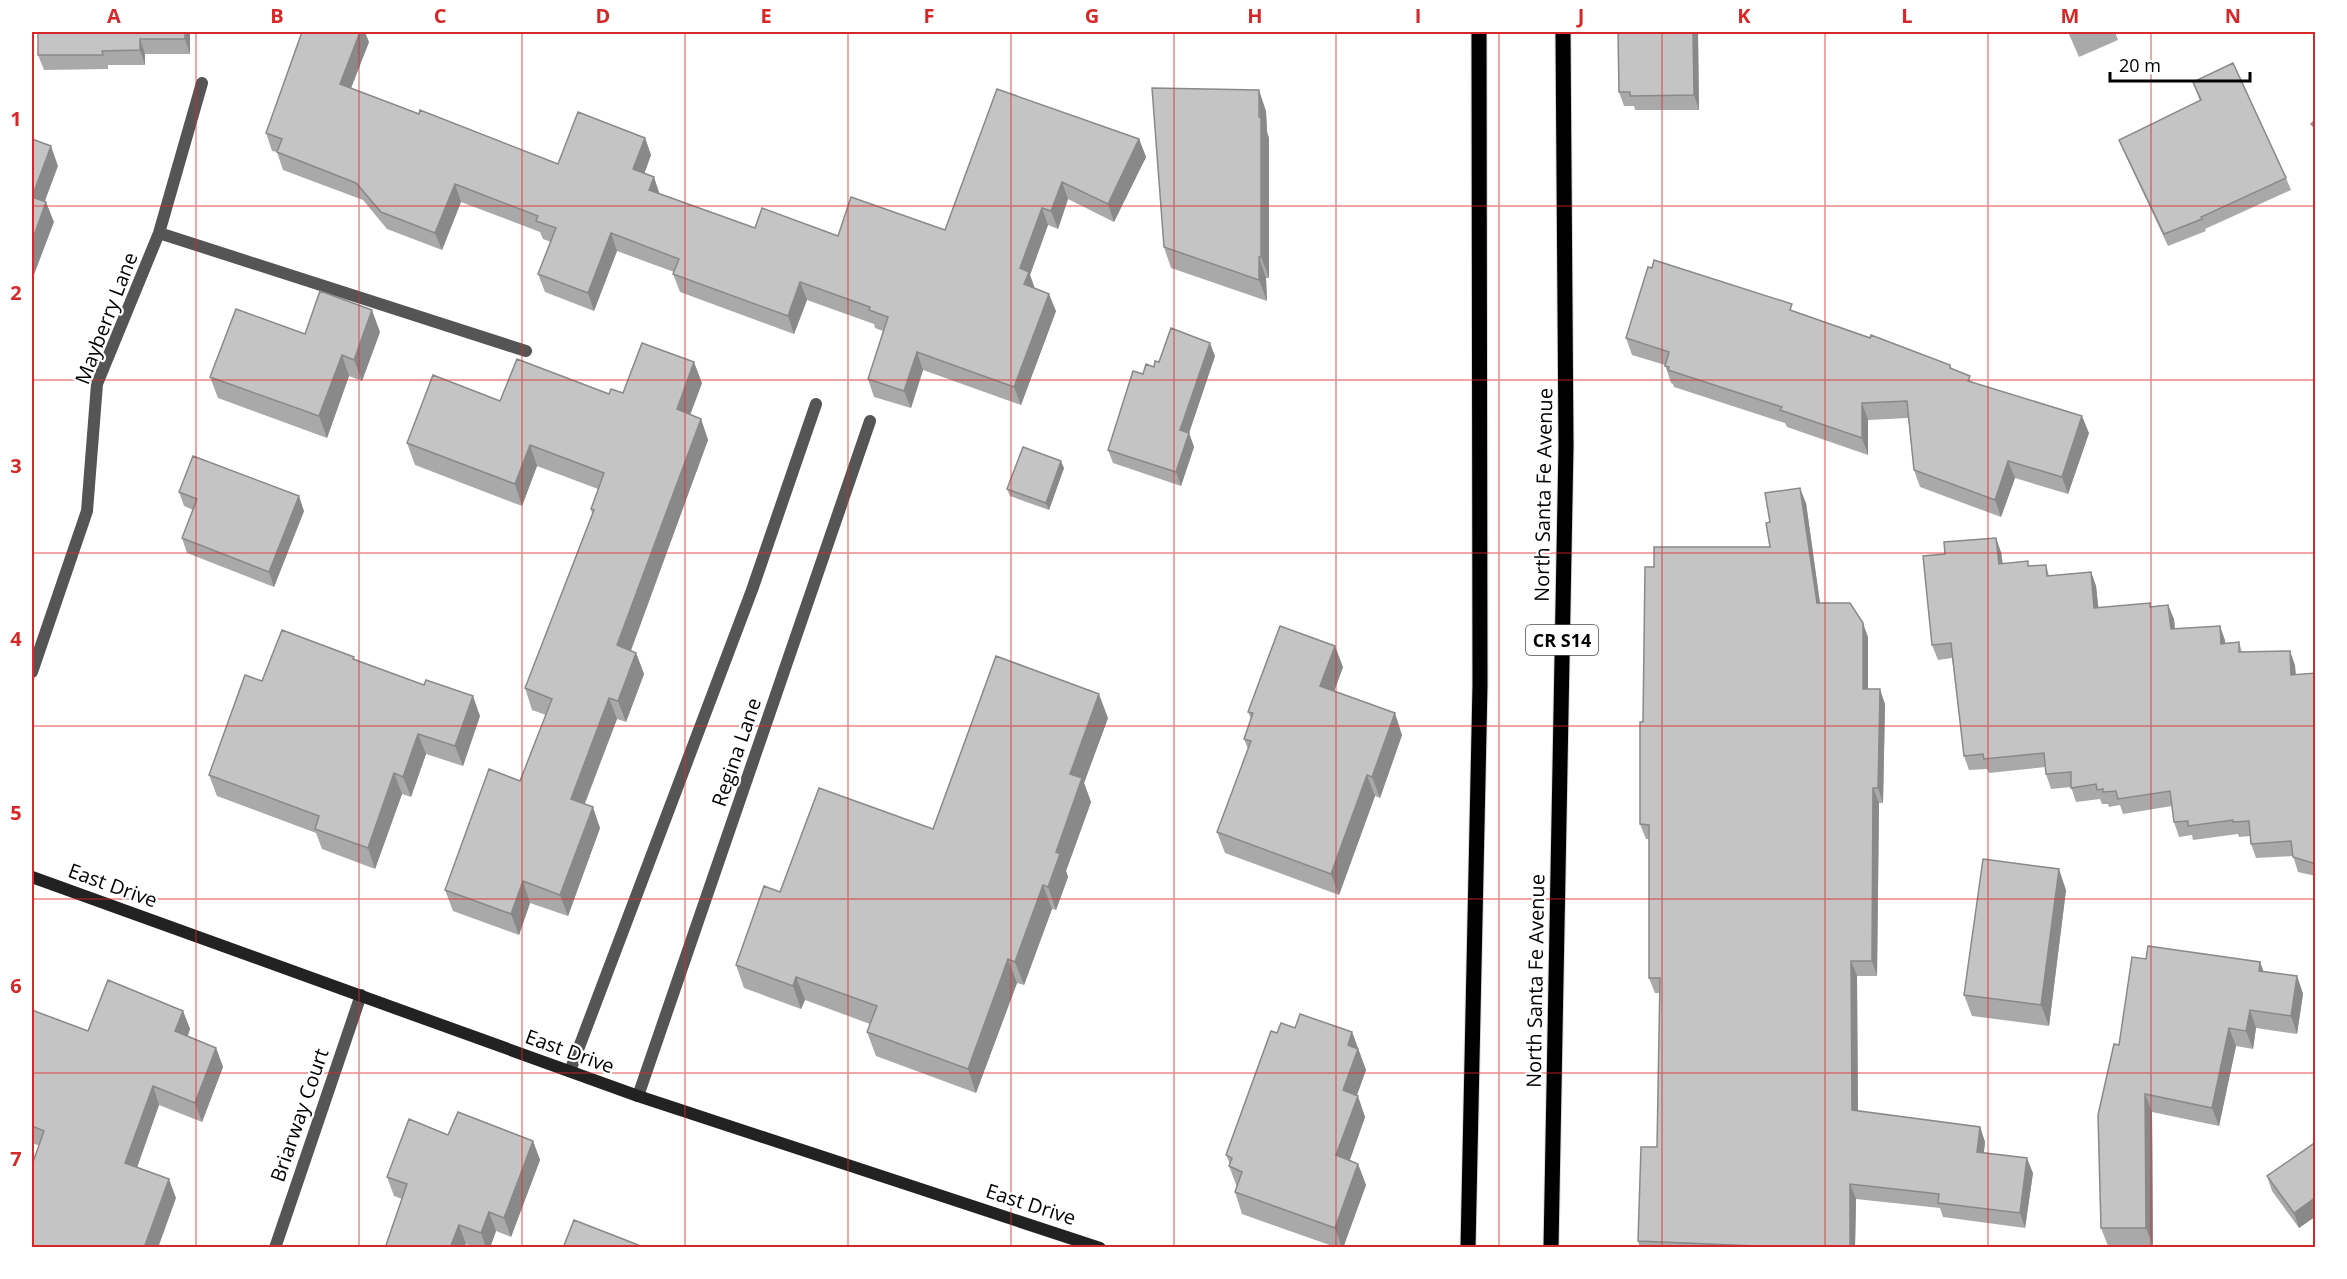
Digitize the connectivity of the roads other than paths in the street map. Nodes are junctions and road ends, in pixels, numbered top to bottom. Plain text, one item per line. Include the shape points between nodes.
1 (1479, 32) edge
2 (1563, 32) edge
3 (202, 83) dead end
4 (159, 233) junction
5 (526, 351) dead end
6 (816, 404) dead end
7 (870, 421) dead end
8 (32, 672) edge
9 (32, 877) edge
10 (361, 995) junction
11 (570, 1071) junction
12 (638, 1096) junction
13 (275, 1248) edge
14 (1100, 1248) edge
15 (1468, 1248) edge
16 (1551, 1248) edge

1 - 15 main road via 1480,685
2 - 16 main road, North Santa Fe Avenue / CR S14 via 1566,446
3 - 4 street, Mayberry Lane
4 - 5 street
4 - 8 street, Mayberry Lane via 97,384 87,511
6 - 11 street via 752,590
7 - 12 street, Regina Lane
9 - 10 street, East Drive
10 - 11 street, East Drive
10 - 13 street, Briarway Court
11 - 12 street, East Drive
12 - 14 street, East Drive

